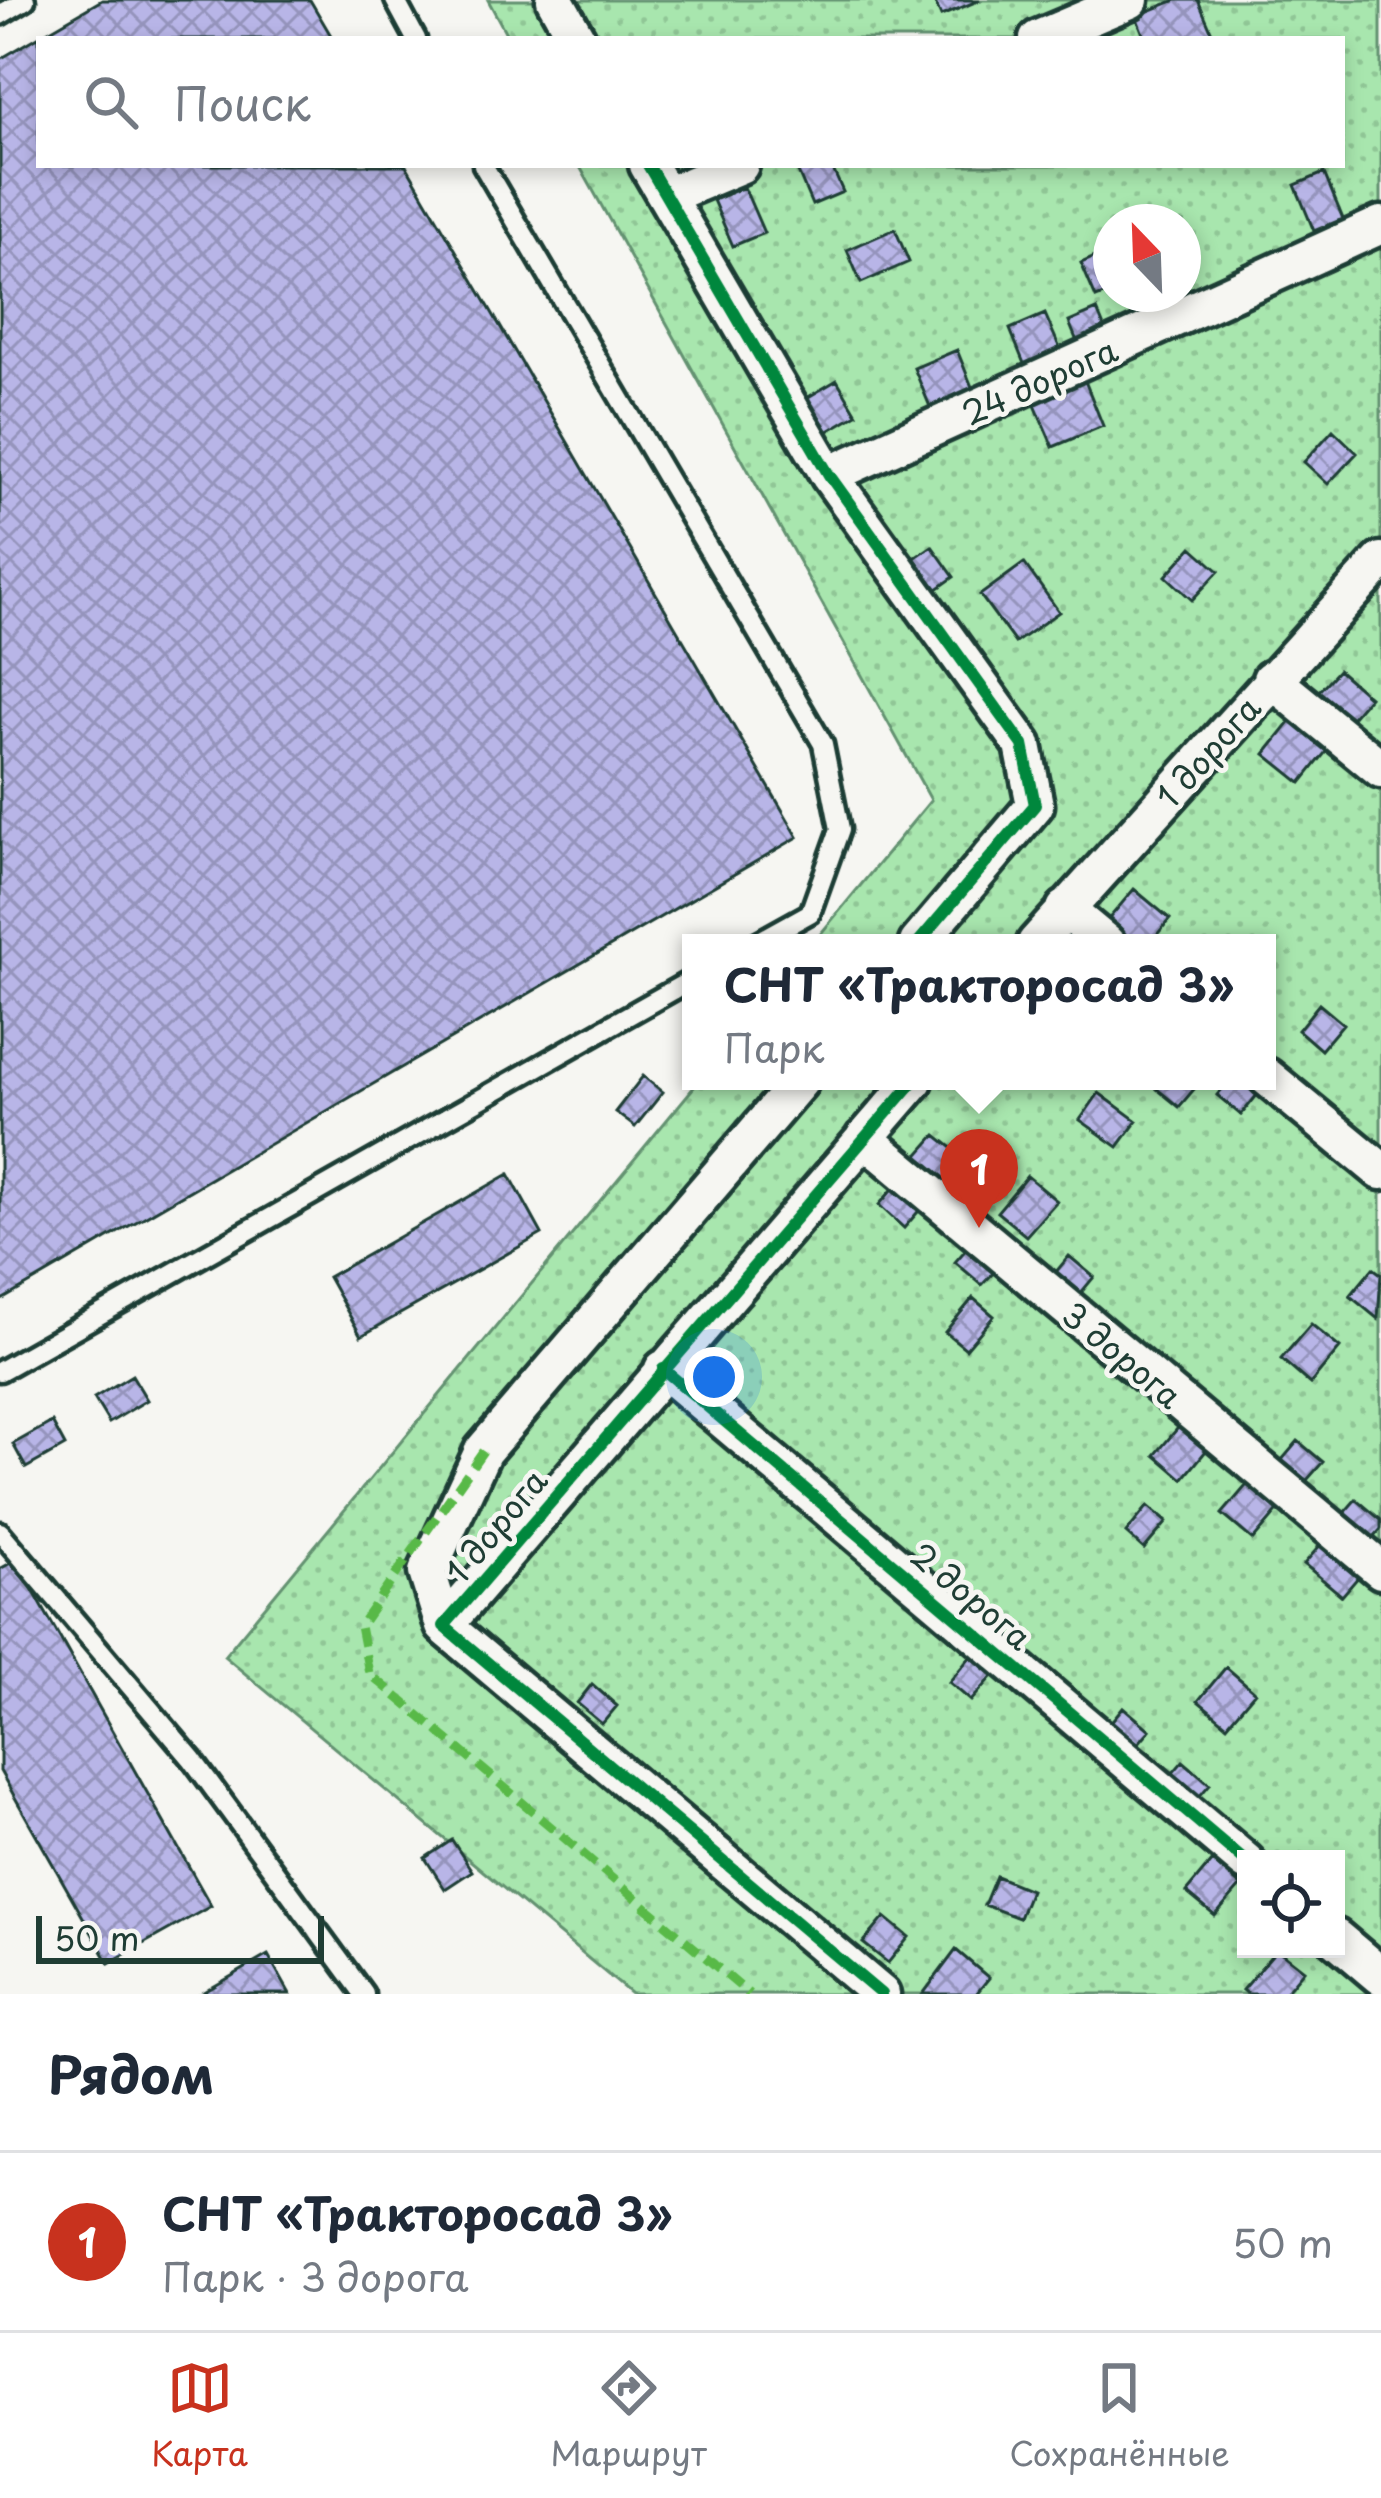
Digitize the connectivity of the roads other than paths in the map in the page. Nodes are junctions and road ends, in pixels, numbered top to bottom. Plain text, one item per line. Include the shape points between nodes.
1 (25, 0) edge
2 (395, 0) edge
3 (555, 0) edge
4 (1130, 0) edge
5 (0, 15) edge
6 (414, 36) edge
7 (575, 36) edge
8 (1044, 36) edge
9 (485, 168) edge
10 (724, 168) edge
11 (657, 181) edge
12 (1381, 225) edge
13 (829, 475) junction
14 (1381, 561) edge
15 (1271, 679) junction
16 (1381, 769) edge
17 (1065, 909) junction
18 (772, 934) edge
19 (925, 934) edge
20 (1044, 934) edge
21 (1095, 934) edge
22 (682, 985) edge
23 (1276, 1084) edge
24 (792, 1090) edge
25 (906, 1090) edge
26 (864, 1138) junction
27 (1381, 1171) edge
28 (663, 1369) junction
29 (0, 1371) edge
30 (0, 1532) edge
31 (1381, 1570) edge
32 (443, 1626) junction
33 (1237, 1854) edge
34 (1345, 1946) edge
35 (1381, 1976) edge
36 (364, 1994) edge
37 (881, 1994) edge

1 - 5 lane
2 - 6 lane
3 - 7 street
4 - 8 street
9 - 18 lane via 824,744 840,829 810,913
10 - 11 street
11 - 13 street
12 - 13 street, 24 дорога
13 - 19 street via 1023,745 1036,805
14 - 15 street, 1 дорога
15 - 16 street
15 - 17 street, 1 дорога
17 - 20 street, 1 дорога
17 - 21 street
22 - 29 lane
23 - 27 street
24 - 32 street via 483,1451 427,1572
25 - 26 street, 1 дорога
26 - 28 street, 1 дорога
26 - 31 street, 3 дорога
28 - 32 street, 1 дорога
28 - 33 street, 2 дорога
30 - 36 lane via 192,1759
32 - 37 street, 1 дорога
34 - 35 street

